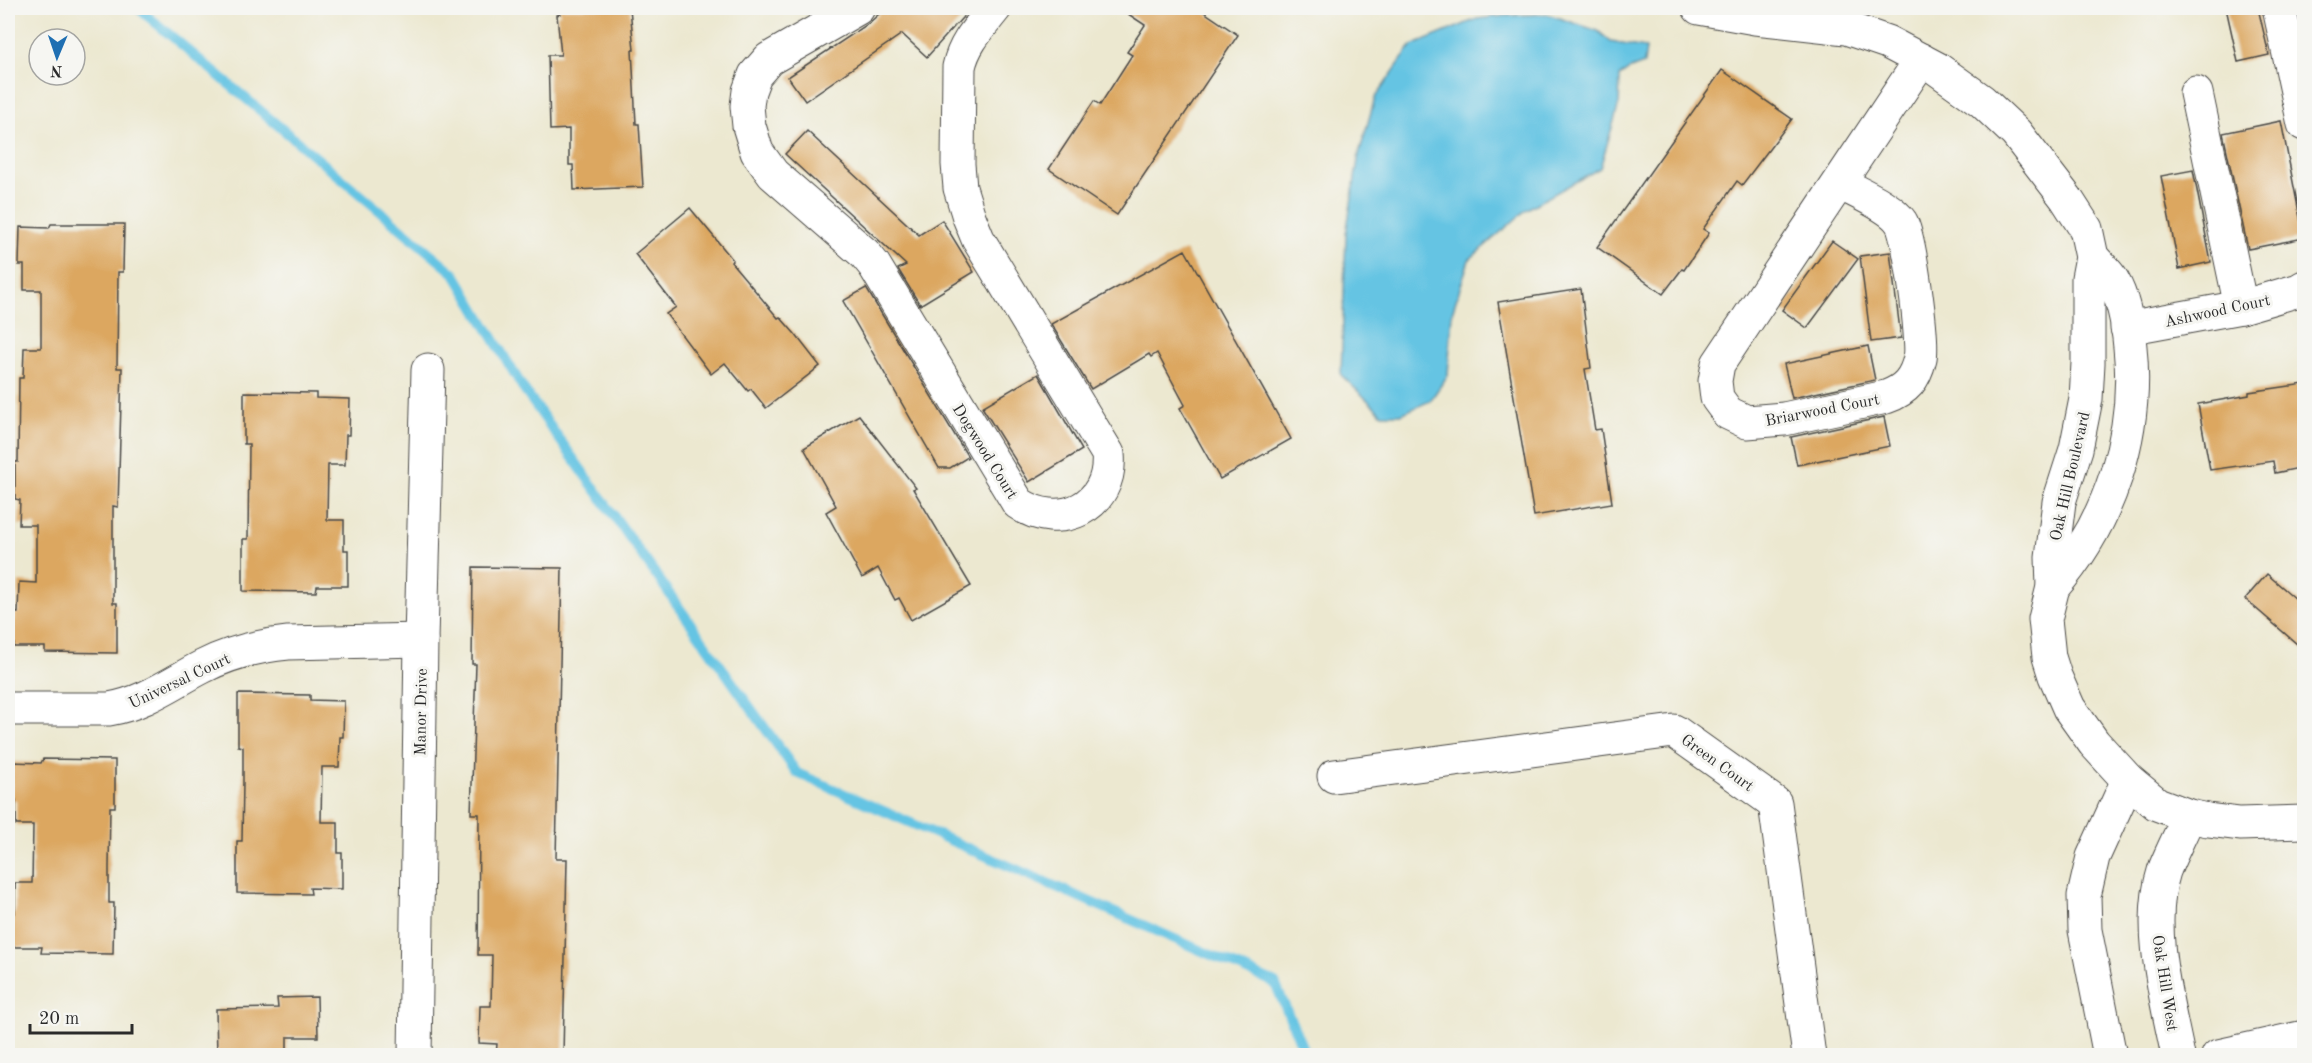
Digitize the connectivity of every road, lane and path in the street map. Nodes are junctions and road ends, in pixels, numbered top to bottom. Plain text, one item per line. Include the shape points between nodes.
1 (858, 8) edge
2 (995, 8) edge
3 (1700, 8) edge
4 (2279, 8) edge
5 (1835, 18) edge
6 (1922, 60) junction
7 (2196, 93) dead end
8 (2304, 124) edge
9 (1840, 183) junction
10 (2092, 257) junction
11 (2304, 287) edge
12 (2241, 307) junction
13 (2127, 328) junction
14 (428, 370) dead end
15 (2053, 587) junction
16 (421, 640) junction
17 (8, 709) edge
18 (1334, 776) dead end
19 (2128, 780) junction
20 (2189, 816) junction
21 (2304, 822) edge
22 (2304, 1037) edge
23 (415, 1056) edge
24 (1809, 1056) edge
25 (2110, 1056) edge
26 (2178, 1056) edge
27 (2218, 1056) edge

1 - 2 street, Dogwood Court via 769,59 755,75 747,106 757,152 773,174 874,265 1018,503 1031,513 1065,515 1092,502 1104,487 1108,454 978,239 960,188 959,67 971,38
3 - 5 street, Oak Hill Boulevard via 1755,18
4 - 8 street
5 - 6 street, Oak Hill Boulevard
6 - 9 street, Briarwood Court
6 - 10 street, Oak Hill Boulevard via 1982,101 2016,133 2086,229
7 - 12 street
9 - 9 street, Briarwood Court via 1718,364 1717,398 1728,413 1747,422 1784,419 1886,397 1908,385 1917,367 1922,347 1902,222
10 - 13 street, Oak Hill Boulevard via 2113,280
10 - 15 street, Oak Hill Boulevard via 2088,278 2086,399 2060,502 2052,557
11 - 12 street, Ashwood Court
12 - 13 street, Ashwood Court
13 - 15 street, Oak Hill Boulevard via 2133,375 2128,425 2115,482 2098,522
14 - 16 street, Manor Drive
15 - 19 street, Oak Hill Boulevard via 2045,619 2055,676 2079,724
16 - 17 street, Universal Court via 266,645 225,657 125,706
16 - 23 street, Manor Drive
18 - 24 street, Green Court via 1674,731 1775,803
19 - 20 street, Oak Hill Boulevard via 2157,804
19 - 25 street via 2093,857 2084,896 2085,930
20 - 21 street via 2240,824
20 - 26 street, Oak Hill West via 2164,871 2158,917 2166,999
22 - 27 street

